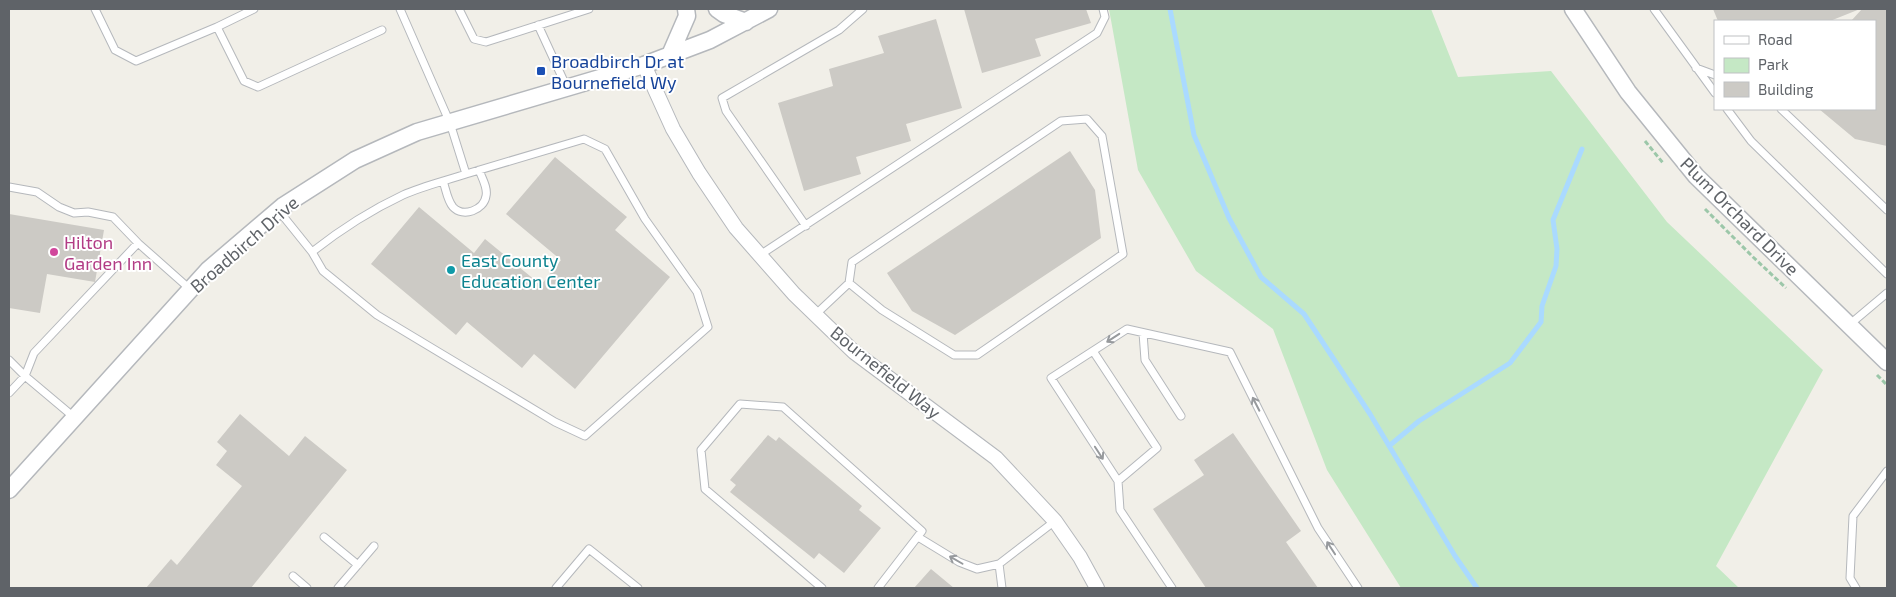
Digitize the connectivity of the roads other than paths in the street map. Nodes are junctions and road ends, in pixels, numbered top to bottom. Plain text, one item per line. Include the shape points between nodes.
1 (95, 9) edge
2 (254, 9) edge
3 (400, 9) edge
4 (459, 9) edge
5 (589, 9) edge
6 (686, 9) edge
7 (717, 9) edge
8 (769, 9) edge
9 (863, 9) edge
10 (1103, 9) edge
11 (1573, 9) edge
12 (1654, 9) edge
13 (746, 22) junction
14 (538, 25) junction
15 (217, 27) junction
16 (382, 30) dead end
17 (670, 55) junction
18 (644, 65) junction
19 (1696, 68) junction
20 (1714, 75) edge
21 (567, 88) junction
22 (1714, 92) edge
23 (1728, 110) edge
24 (1782, 110) edge
25 (450, 122) junction
26 (480, 170) junction
27 (466, 174) junction
28 (443, 181) junction
29 (9, 188) edge
30 (278, 210) junction
31 (1887, 210) edge
32 (806, 226) junction
33 (138, 243) junction
34 (312, 252) junction
35 (760, 256) junction
36 (1887, 274) edge
37 (849, 283) junction
38 (191, 290) junction
39 (1887, 293) edge
40 (815, 315) junction
41 (1849, 325) junction
42 (1143, 333) junction
43 (1093, 351) junction
44 (9, 360) edge
45 (1887, 362) edge
46 (25, 376) junction
47 (9, 394) edge
48 (1181, 416) dead end
49 (75, 418) junction
50 (1887, 471) edge
51 (1118, 481) junction
52 (9, 490) edge
53 (1055, 521) junction
54 (324, 537) dead end
55 (918, 537) junction
56 (374, 546) dead end
57 (358, 564) junction
58 (999, 564) junction
59 (293, 576) dead end
60 (307, 588) edge
61 (338, 588) edge
62 (556, 588) edge
63 (638, 588) edge
64 (822, 588) edge
65 (878, 588) edge
66 (1002, 588) edge
67 (1098, 588) edge
68 (1172, 588) edge
69 (1358, 588) edge
70 (1856, 588) edge

1 - 15 lane via 115,50 136,61
2 - 15 lane
3 - 25 lane
4 - 14 lane via 474,39 486,42
5 - 14 lane
6 - 17 street via 687,16
7 - 13 street
8 - 13 street, Broadbirch Drive
9 - 32 lane via 839,30 722,98 726,111
10 - 32 lane via 1105,17 1097,33
11 - 41 street, Plum Orchard Drive via 1628,92 1696,176
12 - 19 lane
13 - 17 street, Broadbirch Drive
14 - 21 lane
15 - 16 lane via 244,81 258,87
17 - 18 street, Broadbirch Drive
18 - 21 street, Broadbirch Drive
18 - 35 street, Bournefield Way via 673,129 699,173 736,228
19 - 20 lane
19 - 22 lane
21 - 25 street, Broadbirch Drive
23 - 36 lane via 1752,141
24 - 31 lane
25 - 27 lane
25 - 30 street, Broadbirch Drive via 417,132 355,160
26 - 27 lane
26 - 28 lane via 487,191 484,203 475,210 462,212 452,206
26 - 34 lane via 584,139 605,149 645,219 698,292 708,327 585,436 555,422 376,315 323,271
27 - 28 lane
28 - 34 lane via 405,194 359,219
29 - 33 lane via 37,192 74,213 113,217
30 - 34 lane
30 - 38 street, Broadbirch Drive via 208,270
32 - 35 lane
33 - 38 lane
33 - 46 lane via 34,353
35 - 40 street, Bournefield Way
37 - 37 lane via 852,262 1061,121 1087,120 1102,136 1122,254 977,355 954,355 882,310
37 - 40 lane
38 - 49 street, Broadbirch Drive
39 - 41 lane
40 - 53 street, Bournefield Way via 854,352 996,458
41 - 45 street, Plum Orchard Drive
42 -> 43 lane via 1127,329
42 - 48 lane via 1144,360
69 -> 42 lane via 1318,528 1230,352
43 - 51 lane via 1157,448
43 -> 51 lane via 1051,378
44 - 46 lane
46 - 47 lane
46 - 49 lane
49 - 52 street, Broadbirch Drive
50 - 70 lane via 1853,516 1850,578
51 - 68 lane via 1120,510
53 - 58 lane
53 - 67 street, Bournefield Way
54 - 57 lane
58 -> 55 lane via 977,570
55 - 64 lane via 922,531 783,407 740,404 701,450 705,489
55 - 65 lane
56 - 57 lane
57 - 61 lane
58 - 66 lane
59 - 60 lane
62 - 63 lane via 589,549

